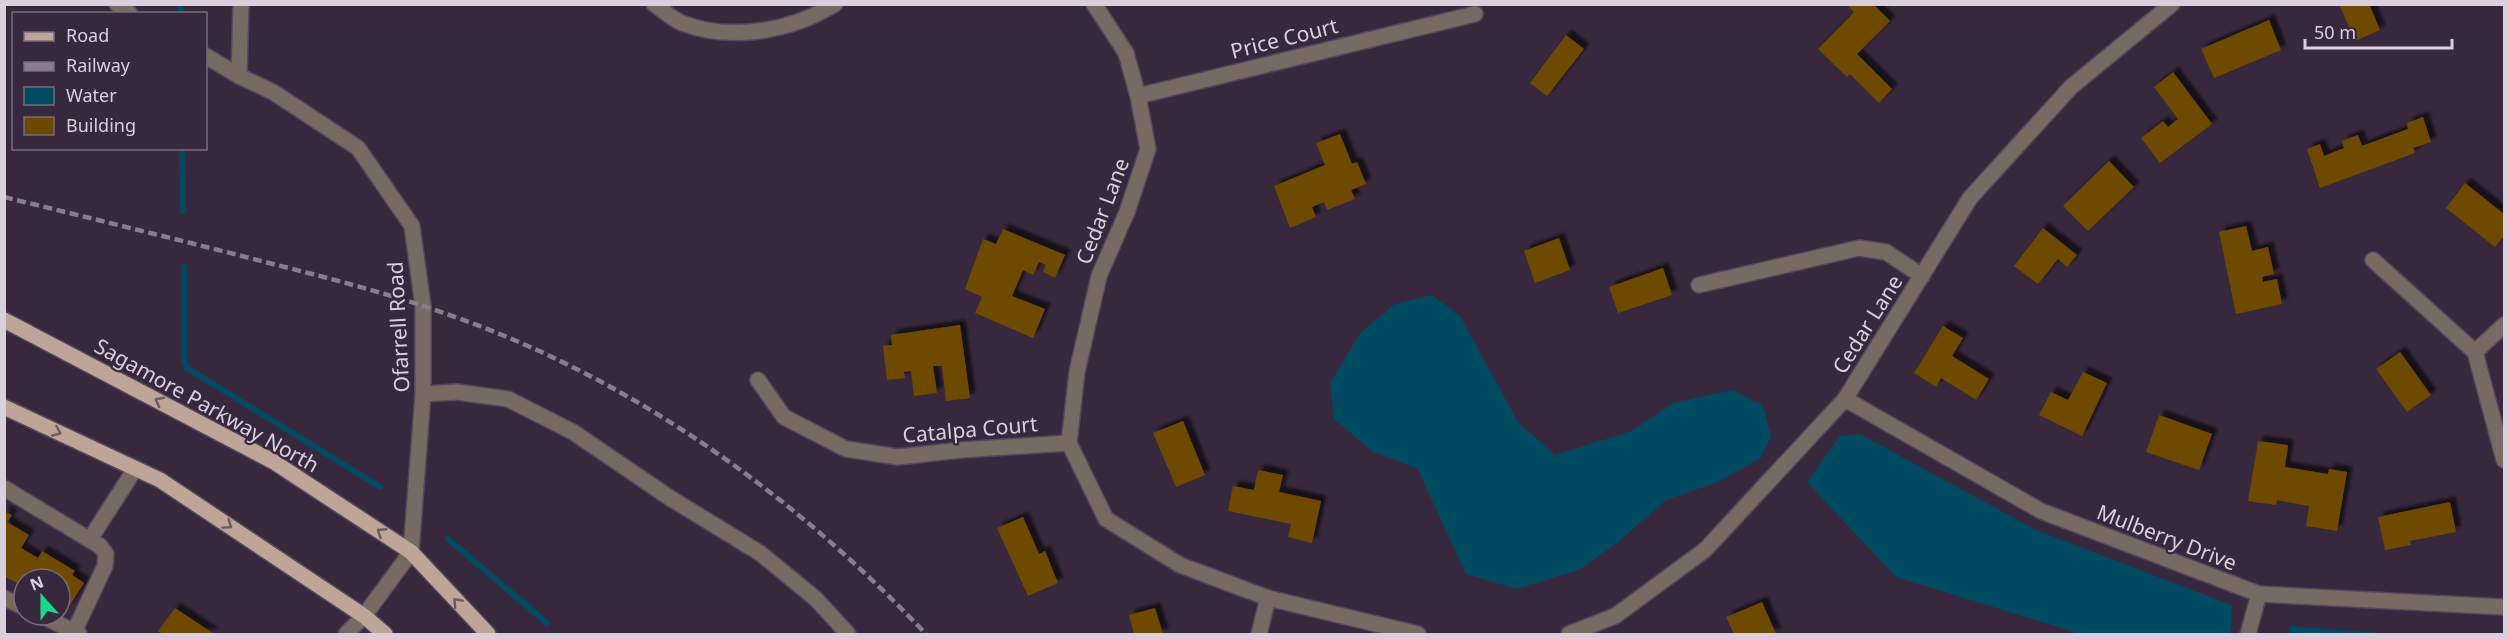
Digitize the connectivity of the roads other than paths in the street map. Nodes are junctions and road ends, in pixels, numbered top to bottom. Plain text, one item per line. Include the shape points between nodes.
1 (241, 4) edge
2 (654, 4) edge
3 (836, 4) edge
4 (1094, 4) edge
5 (2172, 4) edge
6 (1475, 14) dead end
7 (207, 57) edge
8 (239, 76) junction
9 (1138, 96) junction
10 (2373, 260) dead end
11 (1922, 276) junction
12 (1699, 285) dead end
13 (4, 320) edge
14 (2505, 325) edge
15 (2475, 352) junction
16 (758, 380) dead end
17 (423, 394) junction
18 (1845, 399) junction
19 (4, 406) edge
20 (1069, 443) junction
21 (2505, 460) edge
22 (135, 469) junction
23 (4, 488) edge
24 (90, 539) junction
25 (411, 552) junction
26 (2259, 594) junction
27 (1268, 598) junction
28 (2505, 607) edge
29 (364, 616) junction
30 (77, 633) edge
31 (346, 634) edge
32 (385, 634) edge
33 (488, 634) edge
34 (848, 634) edge
35 (1259, 634) edge
36 (1418, 634) edge
37 (1569, 634) edge
38 (2248, 634) edge

1 - 8 street
2 - 3 street via 681,23 719,32 767,31 815,17
4 - 9 street, Cedar Lane via 1126,54
5 - 11 street, Cedar Lane via 2071,87 1970,198
6 - 9 street, Price Court
7 - 8 street, Ofarrell Road
8 - 17 street, Ofarrell Road via 273,92 358,148 412,226 423,306
9 - 20 street, Cedar Lane via 1148,149 1127,212 1099,276 1077,372
10 - 15 street
11 - 12 street via 1886,252 1859,248
11 - 18 street, Cedar Lane
25 -> 13 main road, Sagamore Parkway North via 274,462
14 - 15 street
15 - 21 street
16 - 20 street, Catalpa Court via 784,417 846,449 898,457
17 - 25 street, Ofarrell Road
17 - 34 street via 457,392 508,399 573,432 760,553 816,599
18 - 26 street, Mulberry Drive via 2041,511
18 - 37 street, Cedar Lane via 1705,550 1615,616
19 -> 22 main road
20 - 27 street via 1106,519 1180,565
22 - 24 street
22 -> 29 main road via 160,480
23 - 24 street
24 - 30 street via 106,554 105,566
25 - 29 street
33 -> 25 main road, Sagamore Parkway North
26 - 28 street, Mulberry Drive
26 - 38 street
27 - 35 street
27 - 36 street
29 - 31 street
29 - 32 main road

